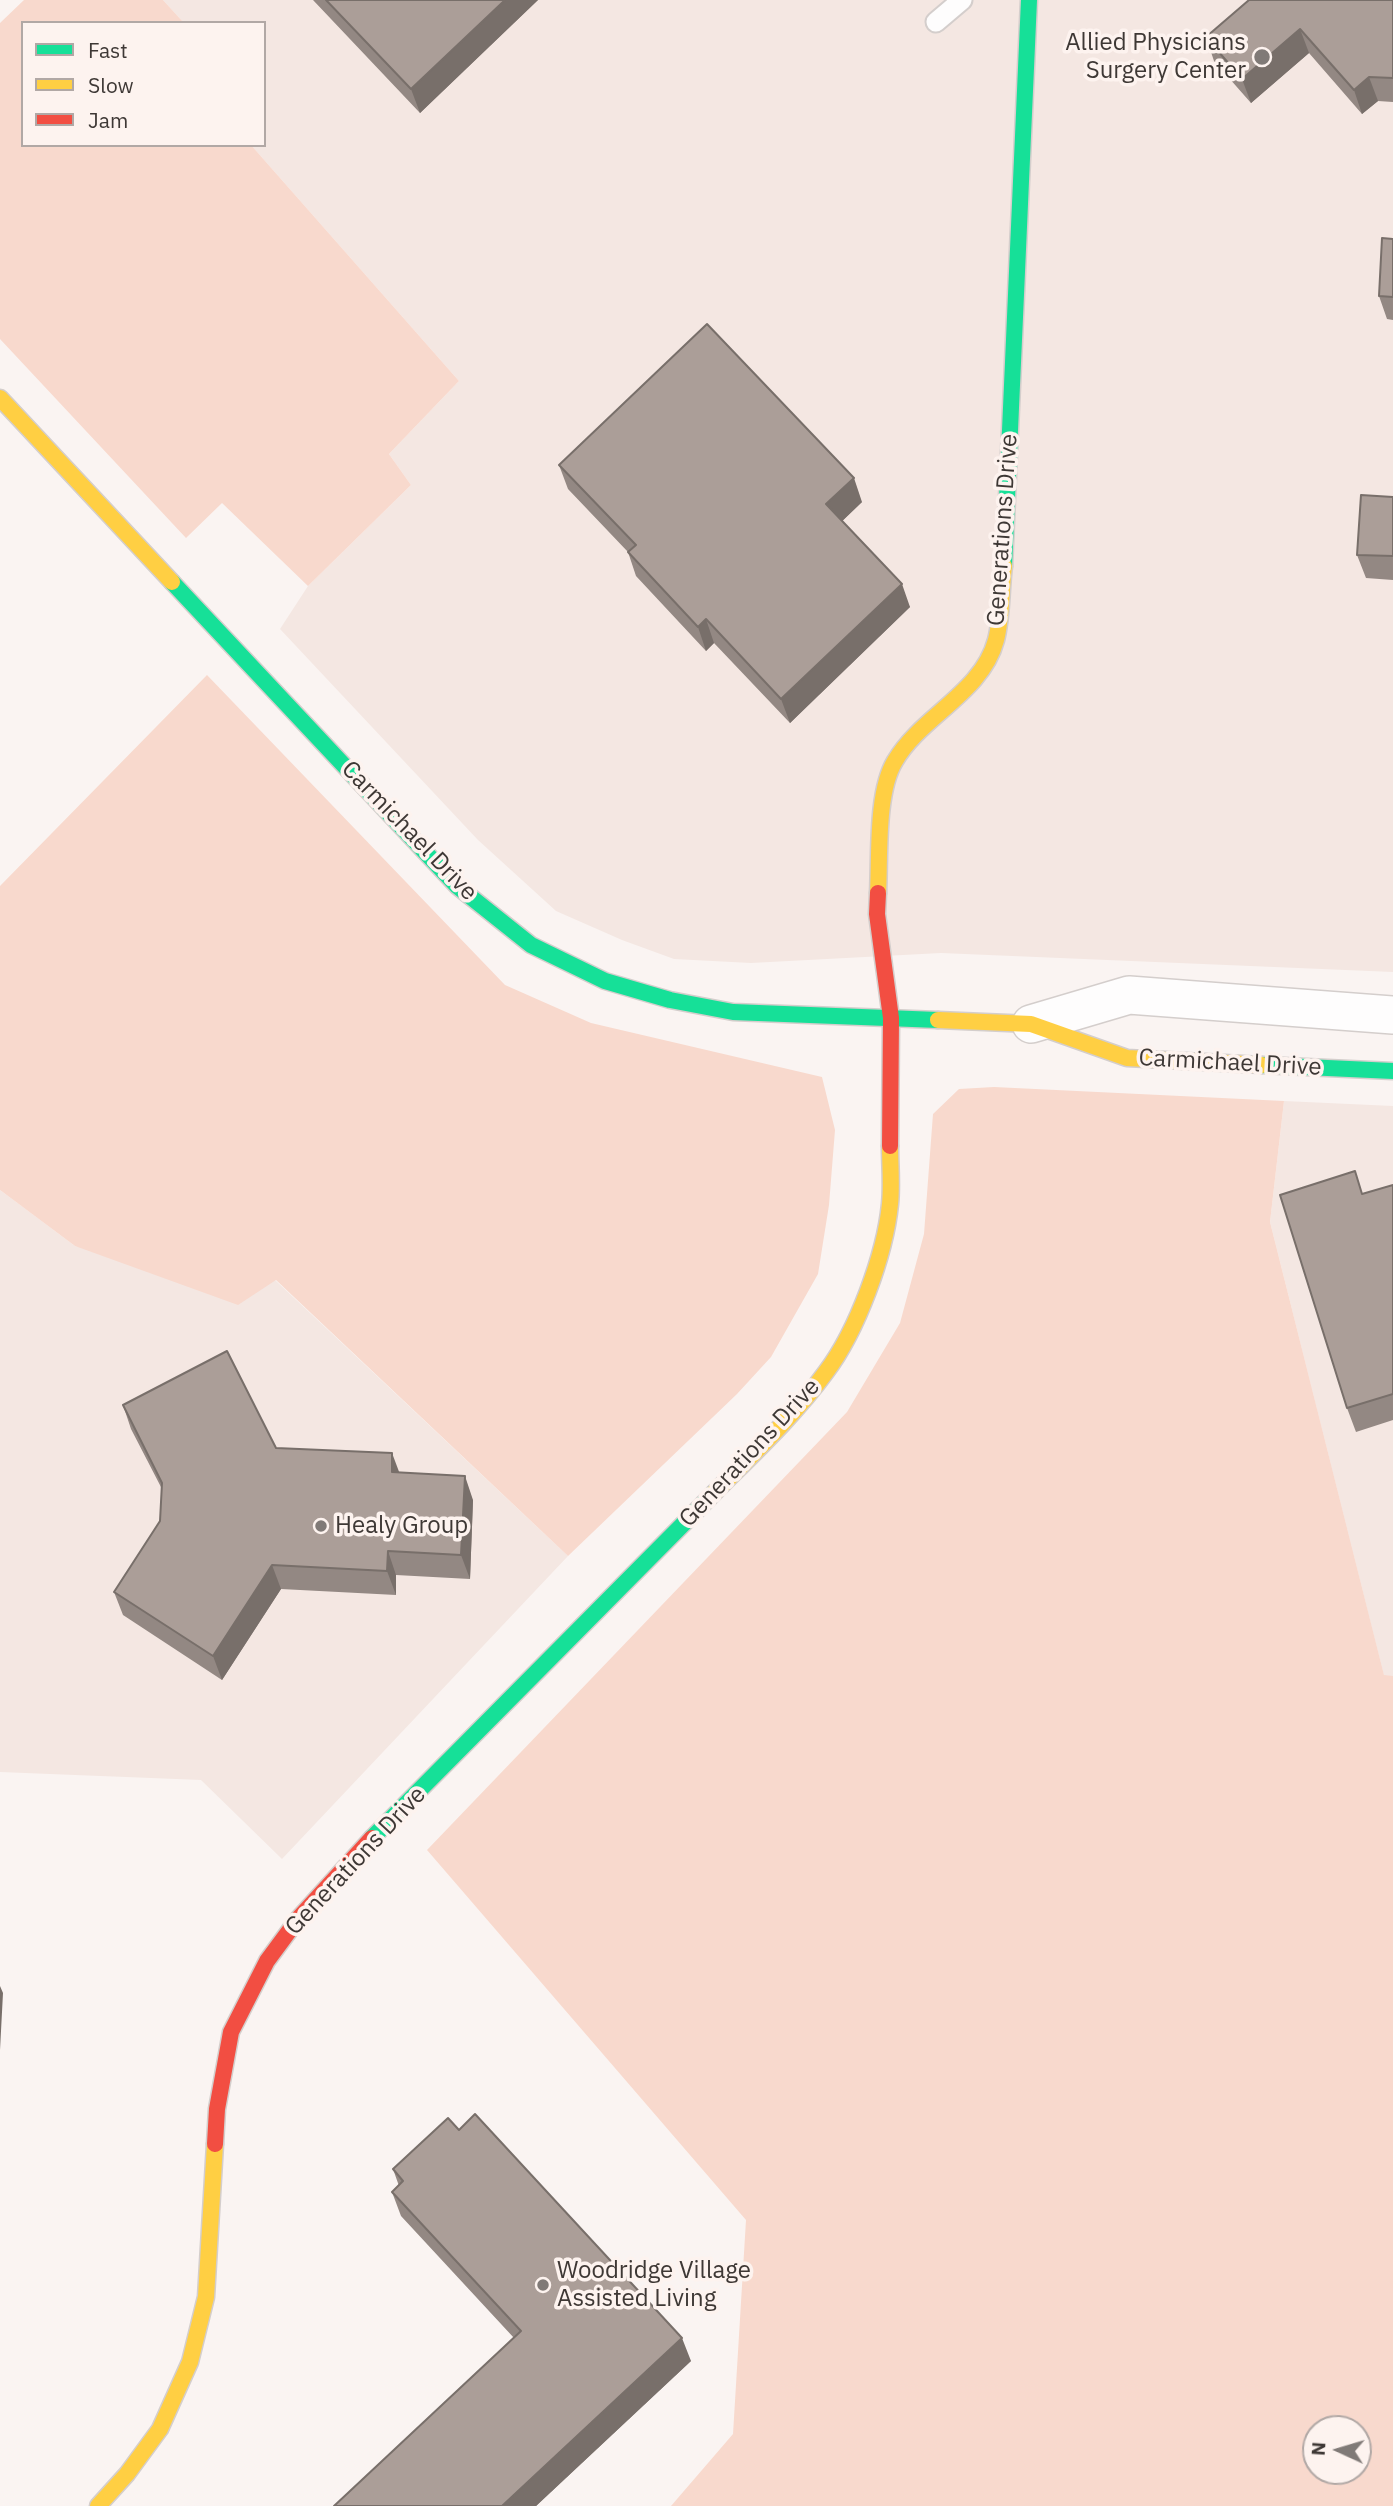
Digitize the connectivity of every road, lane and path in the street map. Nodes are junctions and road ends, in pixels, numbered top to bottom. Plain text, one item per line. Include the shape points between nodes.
1 (962, 0) edge
2 (1030, 0) edge
3 (936, 22) dead end
4 (0, 398) edge
5 (1393, 1015) edge
6 (891, 1018) junction
7 (1031, 1024) junction
8 (1393, 1071) edge
9 (98, 2506) edge

1 - 3 lane
2 - 6 street, Generations Drive via 1006,545 996,640 982,671 894,762 883,795 877,914
4 - 6 street, Carmichael Drive via 457,887 531,945 604,981 670,1000 733,1012
5 - 7 street, Carmichael Drive via 1129,995
6 - 7 street, Carmichael Drive
6 - 9 street, Generations Drive via 890,1204 878,1261 853,1325 828,1370 795,1411 366,1845 298,1919 267,1961 231,2032 217,2109 206,2297 190,2362 160,2429
7 - 8 street, Carmichael Drive via 1127,1058

